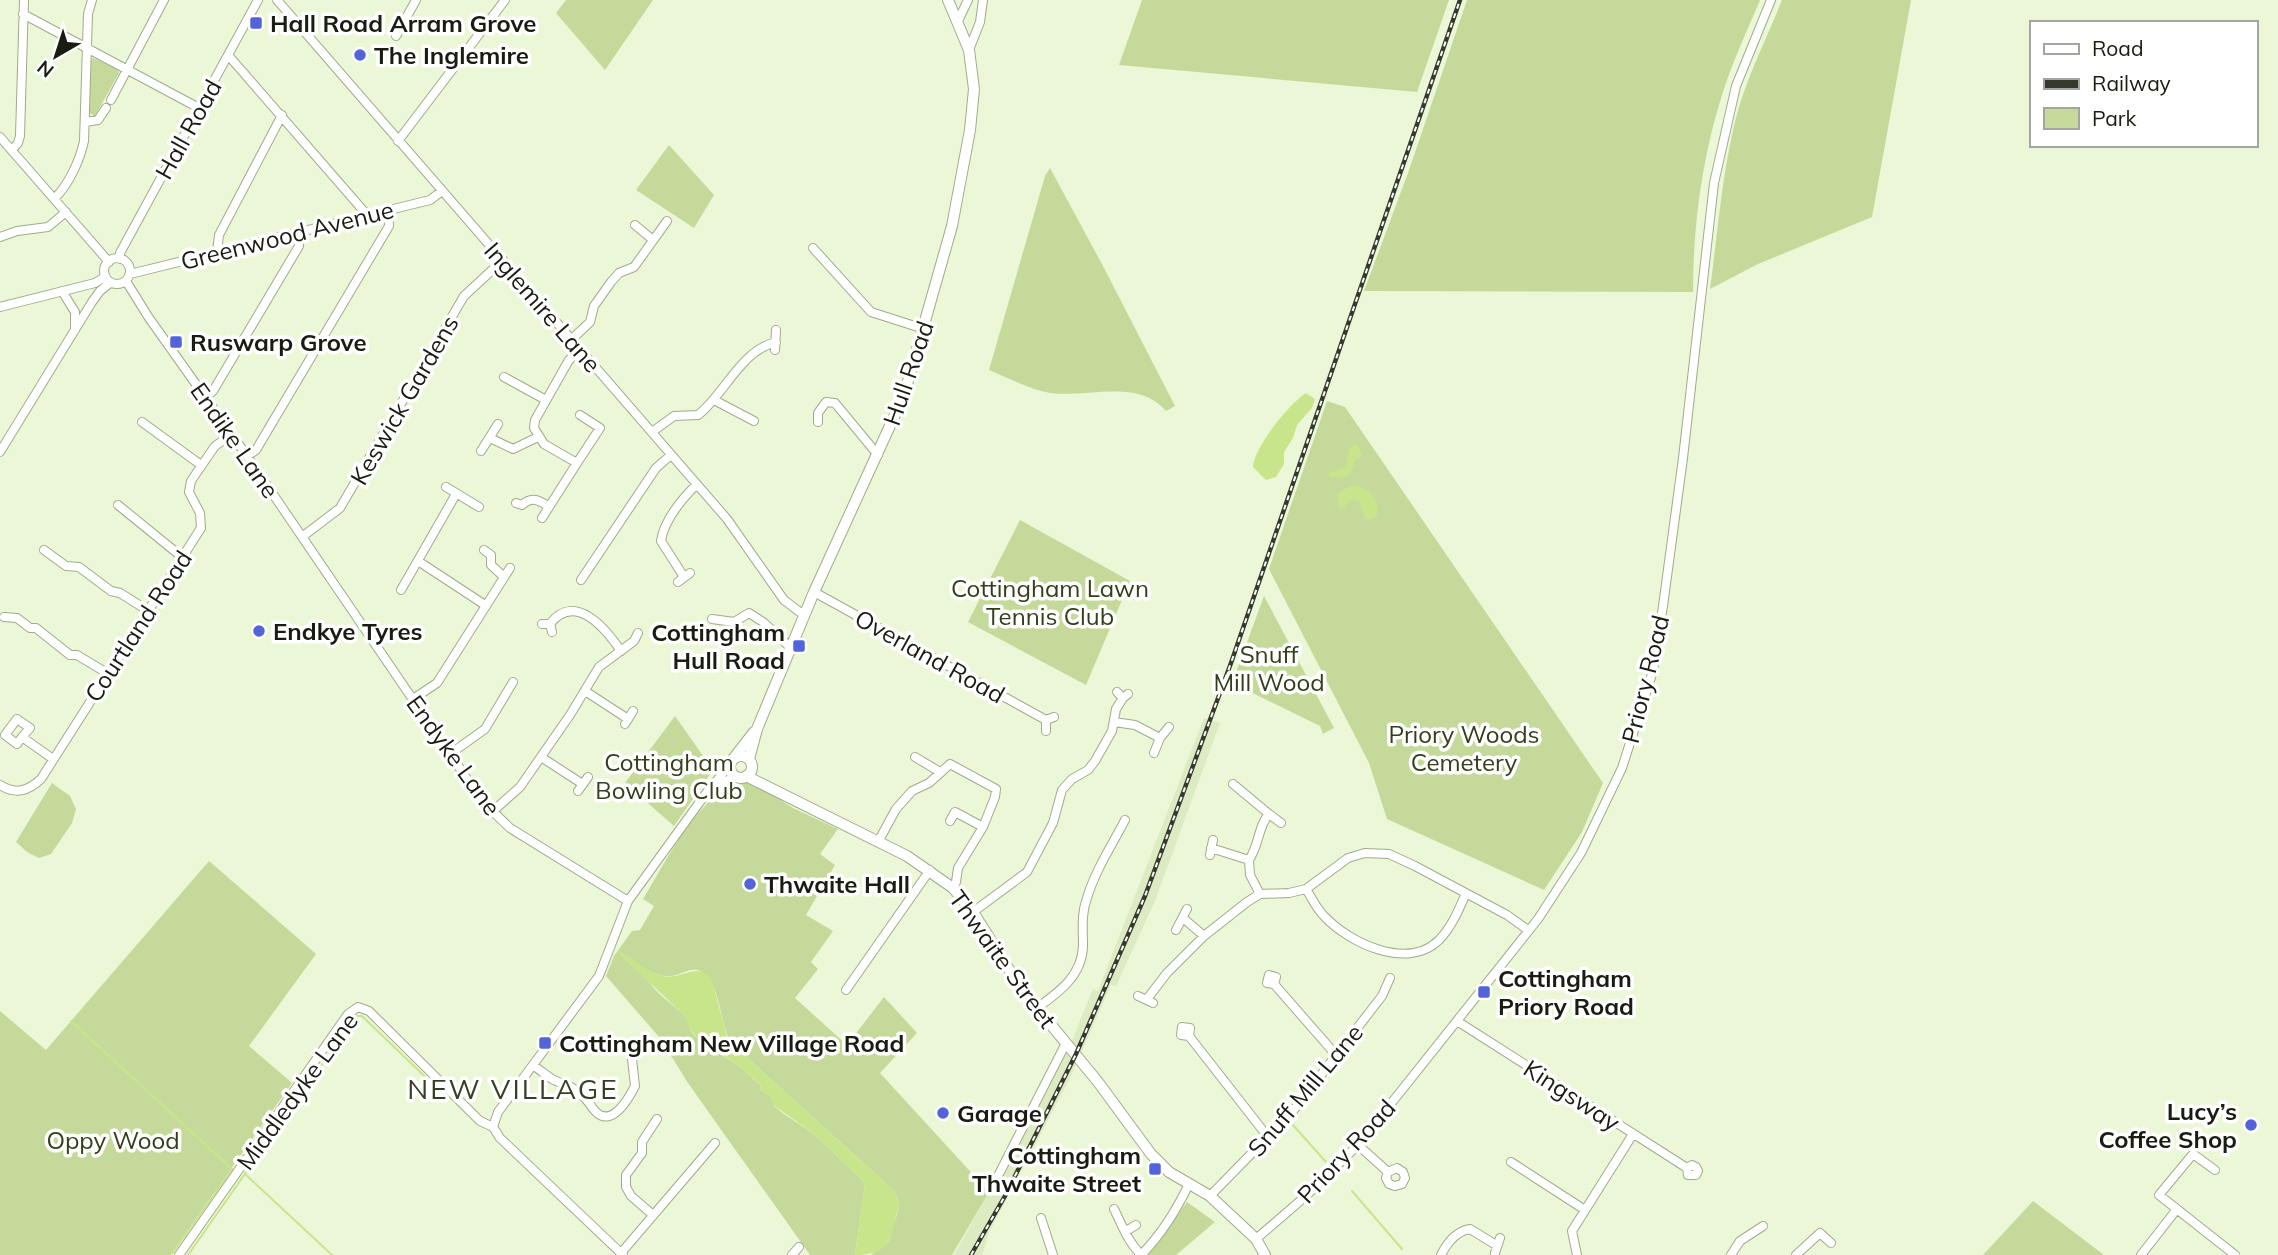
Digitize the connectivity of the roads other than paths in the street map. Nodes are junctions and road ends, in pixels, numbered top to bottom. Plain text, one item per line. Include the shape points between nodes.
1 (24, 0) edge
2 (92, 0) edge
3 (164, 0) edge
4 (258, 0) edge
5 (277, 0) edge
6 (415, 0) edge
7 (505, 0) edge
8 (948, 0) edge
9 (968, 0) edge
10 (983, 0) edge
11 (1771, 0) edge
12 (23, 14) junction
13 (958, 21) junction
14 (396, 36) dead end
15 (86, 46) junction
16 (969, 50) junction
17 (228, 55) junction
18 (127, 69) junction
19 (200, 108) junction
20 (282, 115) junction
21 (85, 122) junction
22 (0, 137) edge
23 (398, 141) junction
24 (12, 150) junction
25 (442, 191) junction
26 (55, 198) junction
27 (388, 211) junction
28 (66, 212) junction
29 (368, 216) junction
30 (667, 221) dead end
31 (635, 225) dead end
32 (298, 233) junction
33 (0, 237) edge
34 (653, 240) junction
35 (813, 248) dead end
36 (218, 251) junction
37 (120, 259) junction
38 (108, 261) junction
39 (503, 261) junction
40 (128, 278) junction
41 (108, 280) junction
42 (62, 291) junction
43 (0, 307) edge
44 (924, 329) junction
45 (75, 330) junction
46 (776, 330) dead end
47 (571, 341) junction
48 (580, 350) junction
49 (503, 377) dead end
50 (206, 397) junction
51 (546, 400) junction
52 (714, 400) junction
53 (580, 415) dead end
54 (142, 422) dead end
55 (755, 422) dead end
56 (818, 422) dead end
57 (498, 424) dead end
58 (652, 432) junction
59 (231, 435) junction
60 (490, 438) junction
61 (538, 438) junction
62 (481, 451) dead end
63 (0, 453) edge
64 (671, 455) junction
65 (878, 455) junction
66 (247, 456) junction
67 (577, 463) junction
68 (201, 465) junction
69 (696, 485) junction
70 (446, 487) dead end
71 (456, 494) junction
72 (516, 502) dead end
73 (118, 505) dead end
74 (549, 506) junction
75 (479, 507) dead end
76 (542, 518) dead end
77 (302, 537) junction
78 (44, 550) dead end
79 (484, 550) dead end
80 (181, 556) junction
81 (418, 561) junction
82 (510, 568) dead end
83 (504, 577) junction
84 (684, 577) dead end
85 (581, 580) dead end
86 (399, 590) dead end
87 (814, 592) junction
88 (344, 600) joint
89 (485, 605) junction
90 (147, 610) junction
91 (804, 616) junction
92 (4, 617) dead end
93 (710, 619) dead end
94 (548, 627) dead end
95 (638, 634) dead end
96 (791, 648) junction
97 (621, 651) junction
98 (107, 673) junction
99 (513, 682) dead end
100 (585, 691) junction
101 (1122, 695) dead end
102 (413, 699) junction
103 (628, 718) dead end
104 (1114, 722) junction
105 (1169, 727) dead end
106 (757, 729) junction
107 (1046, 731) dead end
108 (23, 737) dead end
109 (1160, 738) junction
110 (1154, 753) dead end
111 (450, 754) junction
112 (916, 756) dead end
113 (541, 757) junction
114 (53, 759) junction
115 (732, 762) junction
116 (749, 767) junction
117 (940, 772) junction
118 (735, 776) junction
119 (583, 784) dead end
120 (1232, 784) dead end
121 (0, 785) edge
122 (707, 792) junction
123 (492, 812) junction
124 (1269, 814) junction
125 (1127, 817) dead end
126 (950, 821) dead end
127 (1281, 823) dead end
128 (983, 827) junction
129 (878, 842) junction
130 (1211, 848) dead end
131 (1249, 860) junction
132 (930, 870) junction
133 (953, 887) junction
134 (1306, 889) junction
135 (1466, 893) junction
136 (1260, 894) junction
137 (628, 901) junction
138 (1187, 909) dead end
139 (973, 912) junction
140 (1184, 918) junction
141 (1176, 930) dead end
142 (1528, 930) junction
143 (1204, 936) junction
144 (1390, 978) dead end
145 (1274, 984) dead end
146 (846, 990) dead end
147 (1146, 999) dead end
148 (1037, 1008) junction
149 (1457, 1021) junction
150 (1189, 1036) dead end
151 (1066, 1043) junction
152 (1336, 1055) junction
153 (632, 1059) dead end
154 (534, 1066) junction
155 (658, 1119) dead end
156 (493, 1127) junction
157 (1633, 1134) junction
158 (1268, 1137) junction
159 (715, 1143) dead end
160 (1358, 1145) junction
161 (1511, 1162) dead end
162 (1687, 1168) dead end
163 (2215, 1170) dead end
164 (1388, 1172) dead end
165 (999, 1174) dead end
166 (1189, 1184) junction
167 (1210, 1196) junction
168 (1114, 1209) dead end
169 (2177, 1209) junction
170 (1585, 1210) junction
171 (653, 1214) junction
172 (1041, 1218) dead end
173 (1136, 1224) dead end
174 (1766, 1225) dead end
175 (1126, 1231) junction
176 (1256, 1239) junction
177 (1831, 1243) dead end
178 (1497, 1246) edge
179 (799, 1247) dead end
180 (1261, 1253) edge
181 (622, 1254) edge
182 (179, 1255) edge
183 (792, 1255) edge
184 (1053, 1255) edge
185 (1141, 1255) edge
186 (1441, 1255) edge
187 (1577, 1255) edge
188 (1731, 1255) edge
189 (1796, 1255) edge
190 (2141, 1255) edge
191 (2235, 1255) edge

1 - 12 street
2 - 15 street
3 - 18 street
4 - 17 street, Hall Road
5 - 23 street, Inglemire Lane
6 - 14 street
7 - 23 street
8 - 13 main road, Hull Road
9 - 13 street
10 - 16 street
11 - 142 street, Priory Road via 1736,86 1714,183 1653,671 1605,806 1577,859
12 - 15 street
12 - 24 street via 20,136
13 - 16 main road, Hull Road
15 - 18 street
15 - 21 street
16 - 44 main road, Hull Road via 974,89 970,130 952,226
17 - 19 street, Hall Road
17 - 20 street
18 - 19 street
18 - 21 street via 98,120
19 - 37 street, Hall Road
20 - 29 street
20 - 36 street via 219,235
21 - 26 street via 81,153
22 - 24 street
23 - 25 street, Inglemire Lane
24 - 26 street
25 - 27 street, Greenwood Avenue via 430,200
25 - 39 street, Inglemire Lane
26 - 28 street
27 - 29 street, Greenwood Avenue
27 - 66 street via 389,226 256,450
28 - 33 street via 48,227
28 - 38 street
29 - 32 street, Greenwood Avenue
30 - 34 street
31 - 34 street
32 - 36 street, Greenwood Avenue
32 - 50 street via 299,246
34 - 47 street via 634,267 611,282 594,306 590,323
35 - 44 street via 871,312
36 - 40 street, Greenwood Avenue
37 - 38 street
37 - 40 street via 129,267
38 - 41 street
39 - 47 street, Inglemire Lane
39 - 77 street, Keswick Gardens via 464,296 340,508
40 - 41 street via 121,284
40 - 50 street, Endike Lane via 149,318
41 - 42 street
41 - 45 street
42 - 43 street
42 - 45 street via 75,312
44 - 65 main road, Hull Road via 904,394
45 - 63 street
46 - 52 street via 775,346 767,344 732,373
47 - 48 street, Inglemire Lane
48 - 51 street
48 - 58 street, Inglemire Lane
49 - 51 street
50 - 59 street, Endike Lane
51 - 61 street via 535,420
52 - 55 street
52 - 58 street via 698,415 674,416
53 - 67 street via 600,428
54 - 68 street
56 - 65 street via 826,402 835,403
57 - 60 street
58 - 64 street, Inglemire Lane
59 - 66 street, Endike Lane
59 - 68 street, Courtland Road via 215,446
60 - 61 street via 513,449
60 - 62 street
61 - 67 street
64 - 69 street, Inglemire Lane
64 - 85 street via 656,468
65 - 87 main road, Hull Road
66 - 77 street, Endike Lane
67 - 74 street
68 - 80 street, Courtland Road via 189,492 201,513 201,528
69 - 84 street via 662,533 661,541
69 - 91 street, Inglemire Lane via 784,600
70 - 71 street
71 - 75 street
71 - 81 street
72 - 74 street via 522,505 538,500
73 - 80 street
74 - 76 street
77 - 88 street, Endike Lane
78 - 90 street
79 - 83 street
80 - 90 street, Courtland Road
81 - 86 street
81 - 89 street
82 - 83 street
83 - 89 street
87 - 91 main road, Hull Road
87 - 107 street, Overland Road via 1050,719
88 - 102 street, Endyke Lane
89 - 102 street via 436,682
90 - 98 street, Courtland Road
91 - 96 main road, Hull Road
92 - 98 street via 36,628 70,655
93 - 96 street via 734,622 748,613
94 - 97 street via 566,612 584,614 608,633
95 - 97 street
96 - 106 main road, Hull Road
97 - 100 street via 599,667
98 - 114 street, Courtland Road
99 - 111 street via 485,729
100 - 103 street
100 - 113 street
101 - 104 street
102 - 111 street, Endyke Lane
104 - 109 street
104 - 139 street via 1095,761 1062,790 1053,822 1027,872
105 - 109 street
106 - 115 main road, Hull Road
106 - 116 main road, Hull Road
108 - 114 street
109 - 110 street
111 - 123 street, Endyke Lane
112 - 117 street
113 - 119 street
113 - 123 street via 520,787
114 - 121 street, Courtland Road via 30,789
115 - 116 main road via 740,756
115 - 118 main road via 730,771
115 - 122 street
116 - 118 main road
116 - 129 main road, Thwaite Street via 772,788
117 - 128 street via 950,764 996,789
117 - 129 street via 896,809
118 - 122 street
120 - 124 street
122 - 137 street
123 - 137 street, Endyke Lane via 510,828
124 - 127 street
124 - 131 street
125 - 148 street via 1086,900 1077,971
126 - 128 street via 955,812
128 - 133 street via 958,868
129 - 132 main road, Thwaite Street
130 - 131 street
131 - 136 street via 1250,875
132 - 133 main road, Thwaite Street
132 - 146 street
133 - 139 main road, Thwaite Street
134 - 135 street via 1348,858 1365,853 1389,854
134 - 135 street via 1336,927 1370,946 1407,954 1423,951 1439,940
134 - 136 street
135 - 142 street
136 - 143 street
137 - 154 street via 599,976
138 - 140 street
139 - 148 main road, Thwaite Street
140 - 141 street
140 - 143 street
142 - 149 street, Priory Road
143 - 147 street
144 - 152 street, Snuff Mill Lane via 1382,996
145 - 152 street
148 - 151 main road, Thwaite Street
149 - 157 street, Kingsway
149 - 160 street, Priory Road
150 - 158 street
151 - 165 street
151 - 166 main road, Thwaite Street via 1151,1154
152 - 158 street, Snuff Mill Lane
153 - 154 street via 635,1086 617,1113 607,1117 572,1087
154 - 156 street via 498,1112
155 - 171 street via 626,1175 631,1196
156 - 181 street
156 - 182 street, Middledyke Lane via 480,1121 369,1011 358,1007 348,1014
157 - 162 street, Kingsway
157 - 170 street
158 - 167 street, Snuff Mill Lane
159 - 171 street
160 - 164 street
160 - 176 street, Priory Road
161 - 170 street
163 - 169 street via 2193,1154 2159,1195
166 - 167 main road, Thwaite Street
166 - 185 street via 1158,1238
167 - 176 main road, Thwaite Street
168 - 175 street
169 - 190 street
169 - 191 street
170 - 187 street via 1572,1231
171 - 181 street
172 - 184 street
173 - 175 street
174 - 188 street via 1740,1241
175 - 185 street via 1127,1240
176 - 180 main road
177 - 189 street via 1820,1233
178 - 186 street via 1470,1229 1462,1230
179 - 183 street

